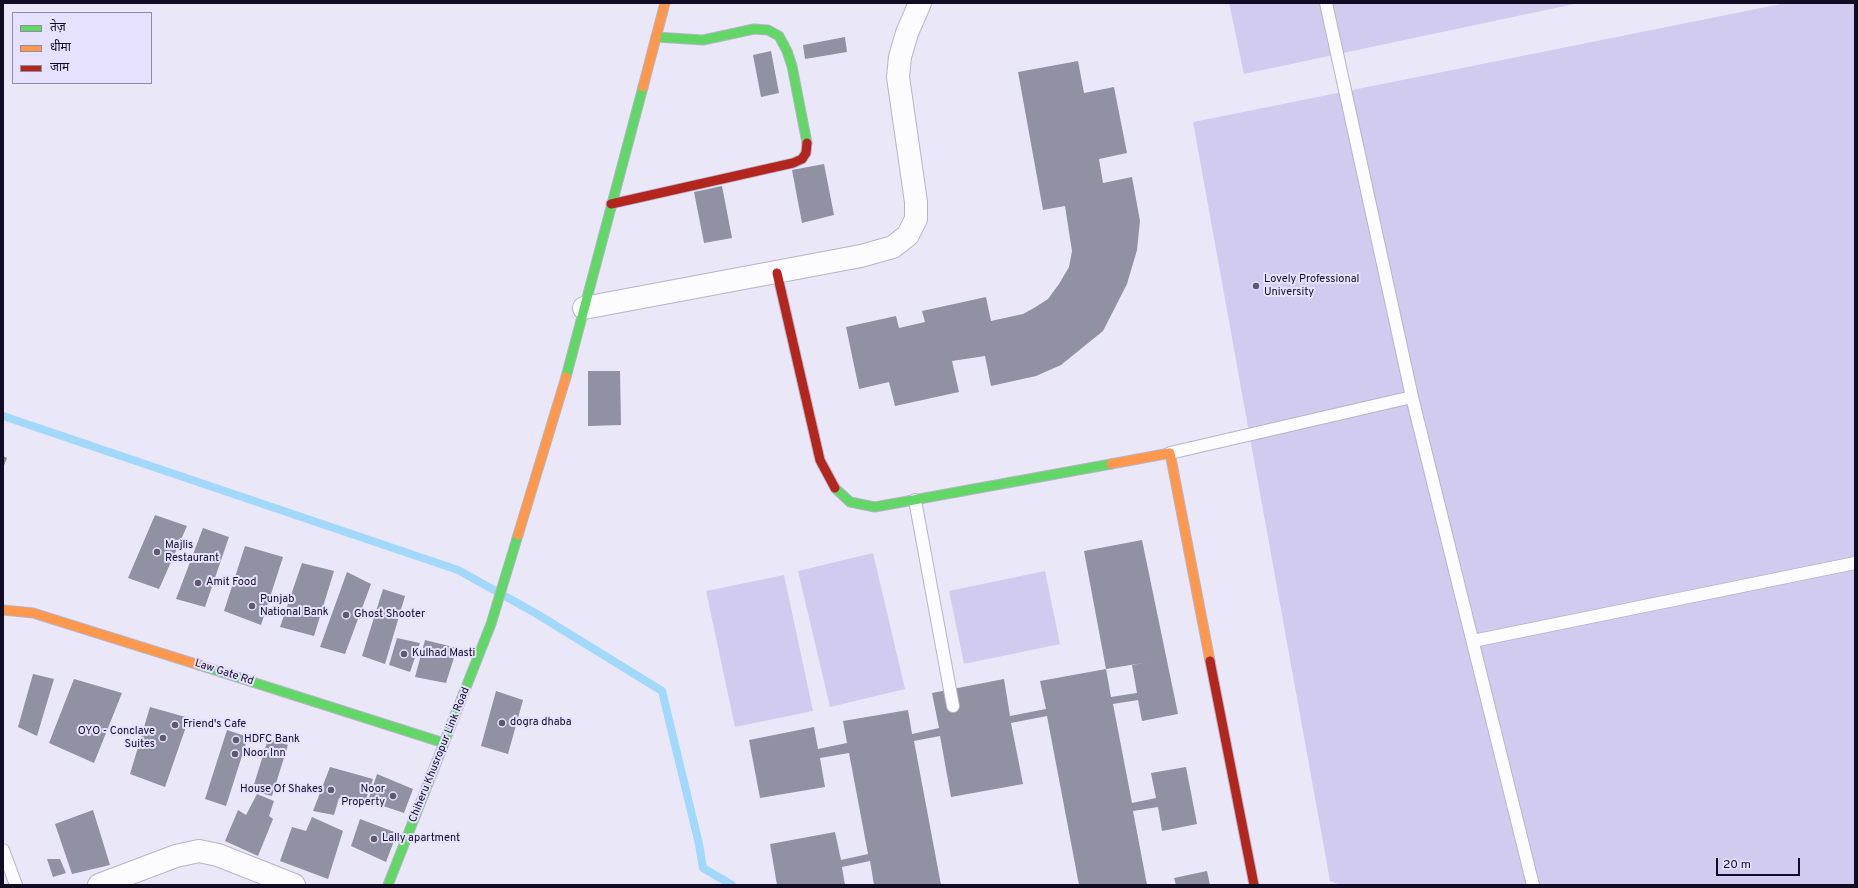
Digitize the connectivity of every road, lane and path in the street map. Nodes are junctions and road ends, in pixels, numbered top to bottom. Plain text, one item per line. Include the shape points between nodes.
1 (665, 3) edge
2 (920, 3) edge
3 (1326, 3) edge
4 (656, 37) junction
5 (611, 204) junction
6 (777, 273) junction
7 (584, 308) junction
8 (1412, 397) junction
9 (1170, 453) junction
10 (915, 500) junction
11 (1855, 563) edge
12 (3, 610) edge
13 (1473, 641) junction
14 (953, 706) dead end
15 (444, 743) junction
16 (3, 850) edge
17 (16, 885) edge
18 (99, 885) edge
19 (294, 885) edge
20 (388, 885) edge
21 (1254, 885) edge
22 (1533, 885) edge

1 - 4 street, Chiheru Khusropur Link Road
2 - 6 street via 906,33 898,77 916,202 916,219 908,236 893,247
3 - 8 lane
4 - 5 street, Chiheru Khusropur Link Road
4 - 5 street via 703,40 754,29 768,30 779,36 792,66 807,145 806,153 802,159 793,163
5 - 7 street, Chiheru Khusropur Link Road
6 - 7 street
6 - 10 street via 820,460 832,486 850,502 875,507
7 - 15 street, Chiheru Khusropur Link Road via 491,624
8 - 9 lane
8 - 13 lane
9 - 10 street
9 - 21 street
10 - 14 lane
11 - 13 lane
12 - 15 street, Law Gate Rd via 33,613 67,623
13 - 22 lane
15 - 20 street, Chiheru Khusropur Link Road
16 - 17 lane
18 - 19 street via 176,856 199,851 218,855

